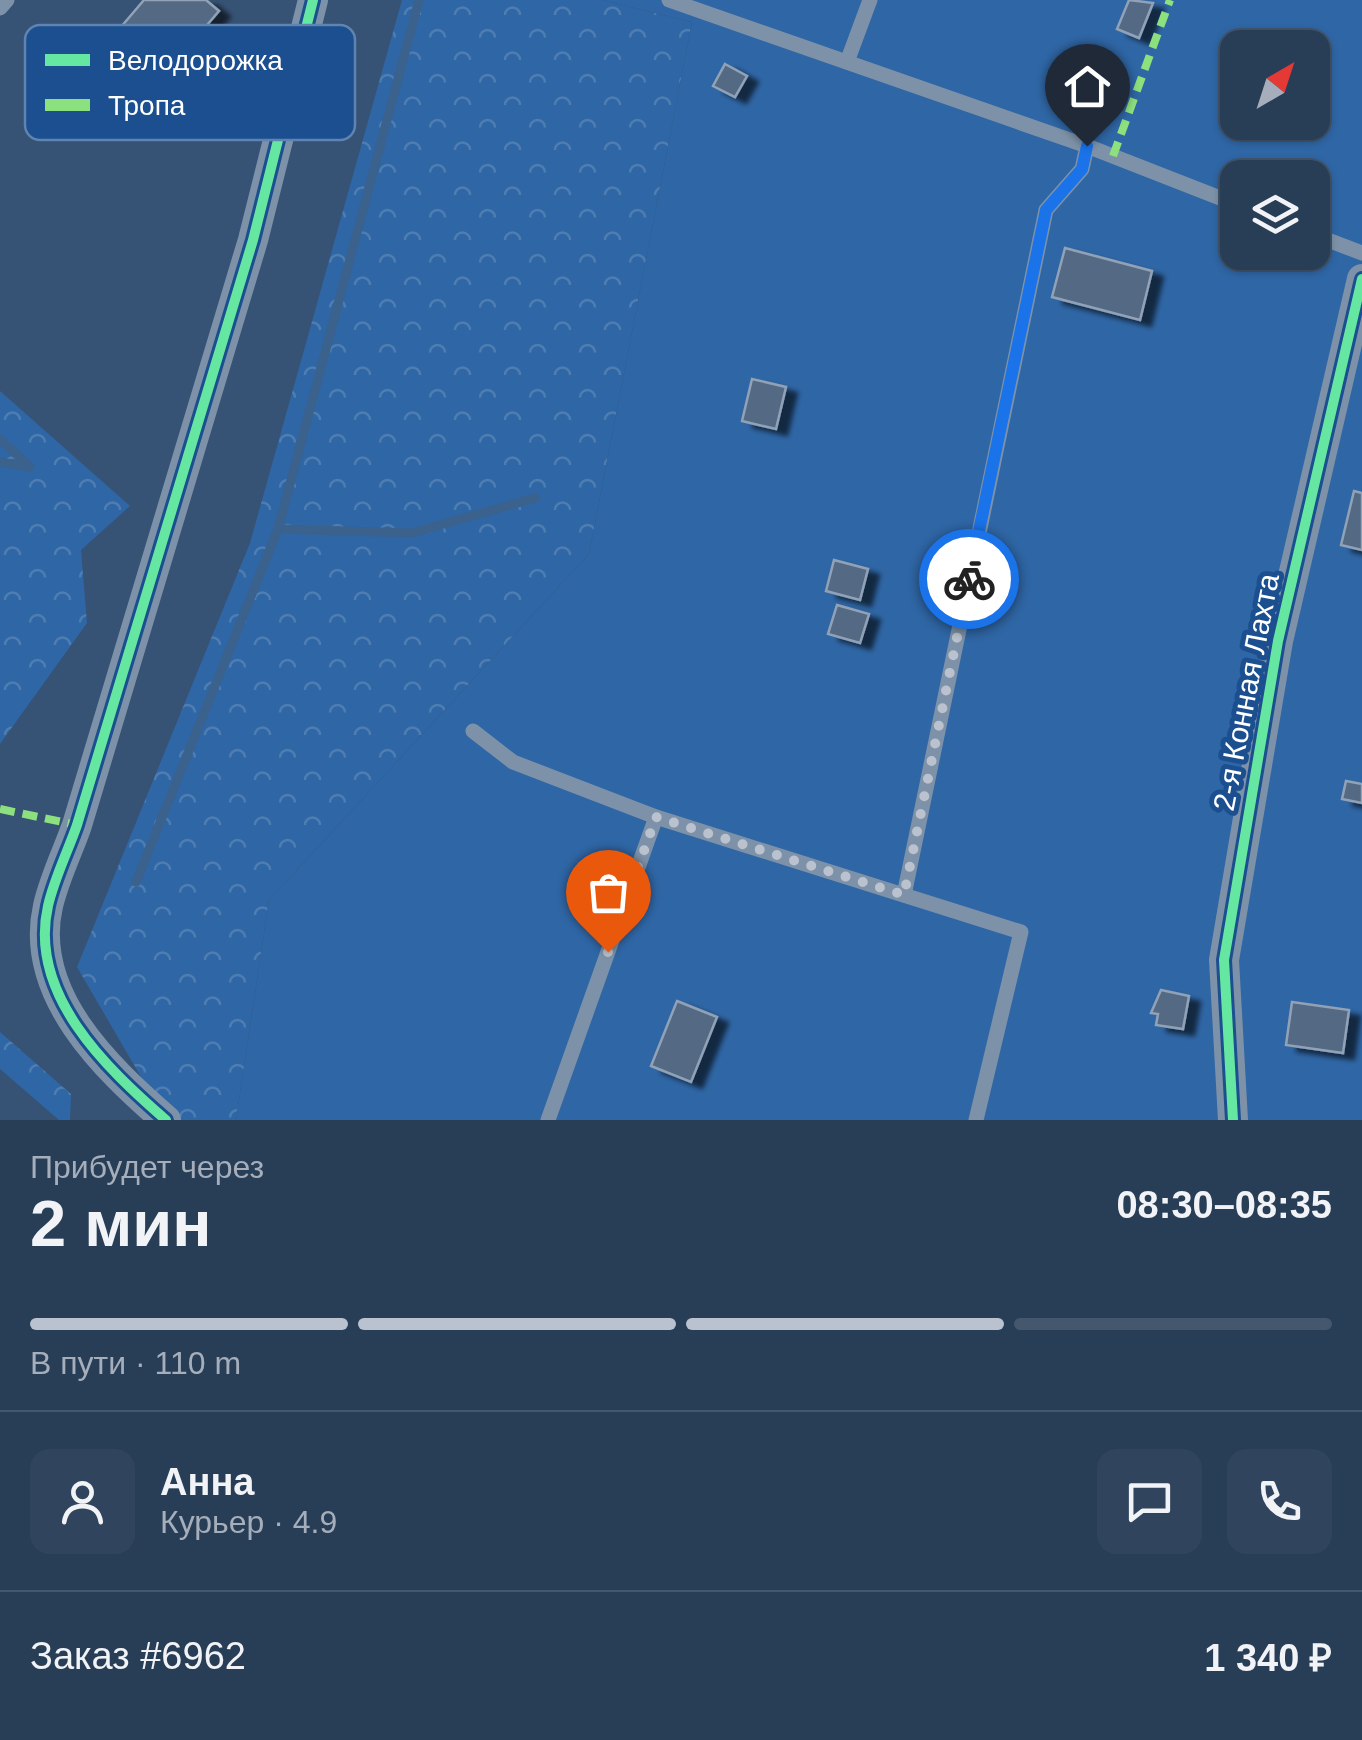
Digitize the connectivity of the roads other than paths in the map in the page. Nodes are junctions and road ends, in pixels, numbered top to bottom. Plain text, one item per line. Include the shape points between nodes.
1 (7, 0) edge
2 (313, 0) edge
3 (669, 0) edge
4 (870, 0) edge
5 (0, 8) edge
6 (307, 25) edge
7 (847, 62) junction
8 (277, 140) edge
9 (1087, 146) junction
10 (1220, 198) edge
11 (1330, 241) edge
12 (1362, 253) edge
13 (1362, 279) edge
14 (473, 732) dead end
15 (656, 817) junction
16 (904, 895) junction
17 (166, 1120) edge
18 (548, 1120) edge
19 (976, 1120) edge
20 (1233, 1120) edge

1 - 5 lane
2 - 6 street
3 - 7 lane
4 - 7 lane
7 - 9 lane
8 - 17 street via 48,906 50,976 110,1071
9 - 10 lane
9 - 16 lane via 1082,169 1046,210
11 - 12 lane
13 - 20 street, 2-я Конная Лахта via 1278,641 1224,960
14 - 15 lane via 513,762
15 - 16 lane
15 - 18 lane
16 - 19 lane via 1022,932

